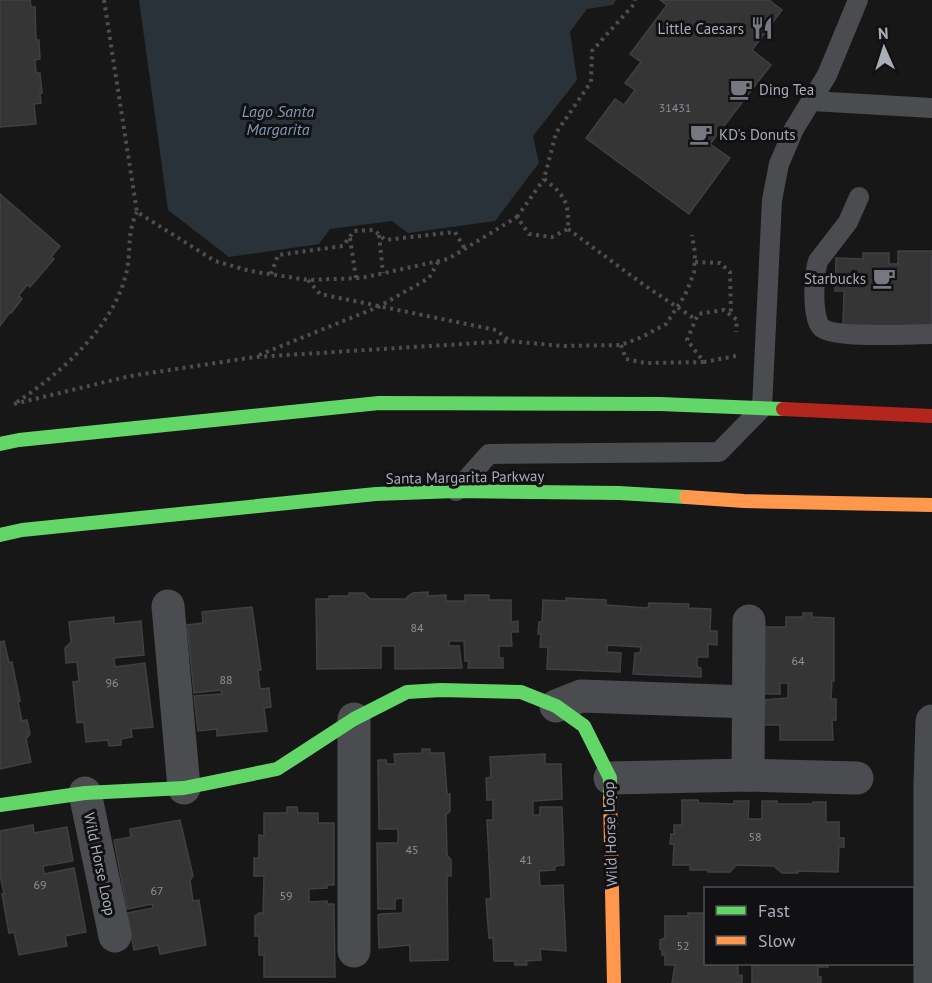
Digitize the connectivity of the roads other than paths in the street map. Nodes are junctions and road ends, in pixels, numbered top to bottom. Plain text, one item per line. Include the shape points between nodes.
1 (858, 0) edge
2 (812, 101) junction
3 (932, 108) edge
4 (859, 197) dead end
5 (932, 334) edge
6 (762, 408) junction
7 (932, 416) edge
8 (0, 444) edge
9 (456, 491) junction
10 (932, 505) edge
11 (0, 535) edge
12 (168, 606) dead end
13 (749, 621) dead end
14 (748, 702) junction
15 (556, 706) junction
16 (354, 719) junction
17 (932, 721) edge
18 (932, 728) edge
19 (748, 775) junction
20 (610, 778) junction
21 (857, 778) dead end
22 (184, 788) junction
23 (85, 793) junction
24 (0, 805) edge
25 (115, 936) dead end
26 (354, 951) dead end
27 (614, 983) edge
28 (930, 983) edge

1 - 2 lane
2 - 3 lane
2 - 6 lane via 779,164 772,200
4 - 5 lane via 848,222 818,261 817,321 821,327 839,334
6 - 7 main road
6 - 8 main road via 379,403
6 - 9 lane via 719,452 489,454
9 - 10 main road, Santa Margarita Parkway
9 - 11 main road, Santa Margarita Parkway via 376,494
12 - 22 street
13 - 14 street
14 - 15 street via 581,696
14 - 19 street
15 - 16 main road, Wild Horse Loop via 521,692 407,692
15 - 20 main road, Wild Horse Loop via 584,726
16 - 22 main road, Wild Horse Loop via 277,769
16 - 26 street
17 - 18 street
18 - 28 street
19 - 20 street
19 - 21 street
20 - 27 main road, Wild Horse Loop
22 - 23 main road, Wild Horse Loop
23 - 24 main road, Wild Horse Loop
23 - 25 street, Wild Horse Loop

